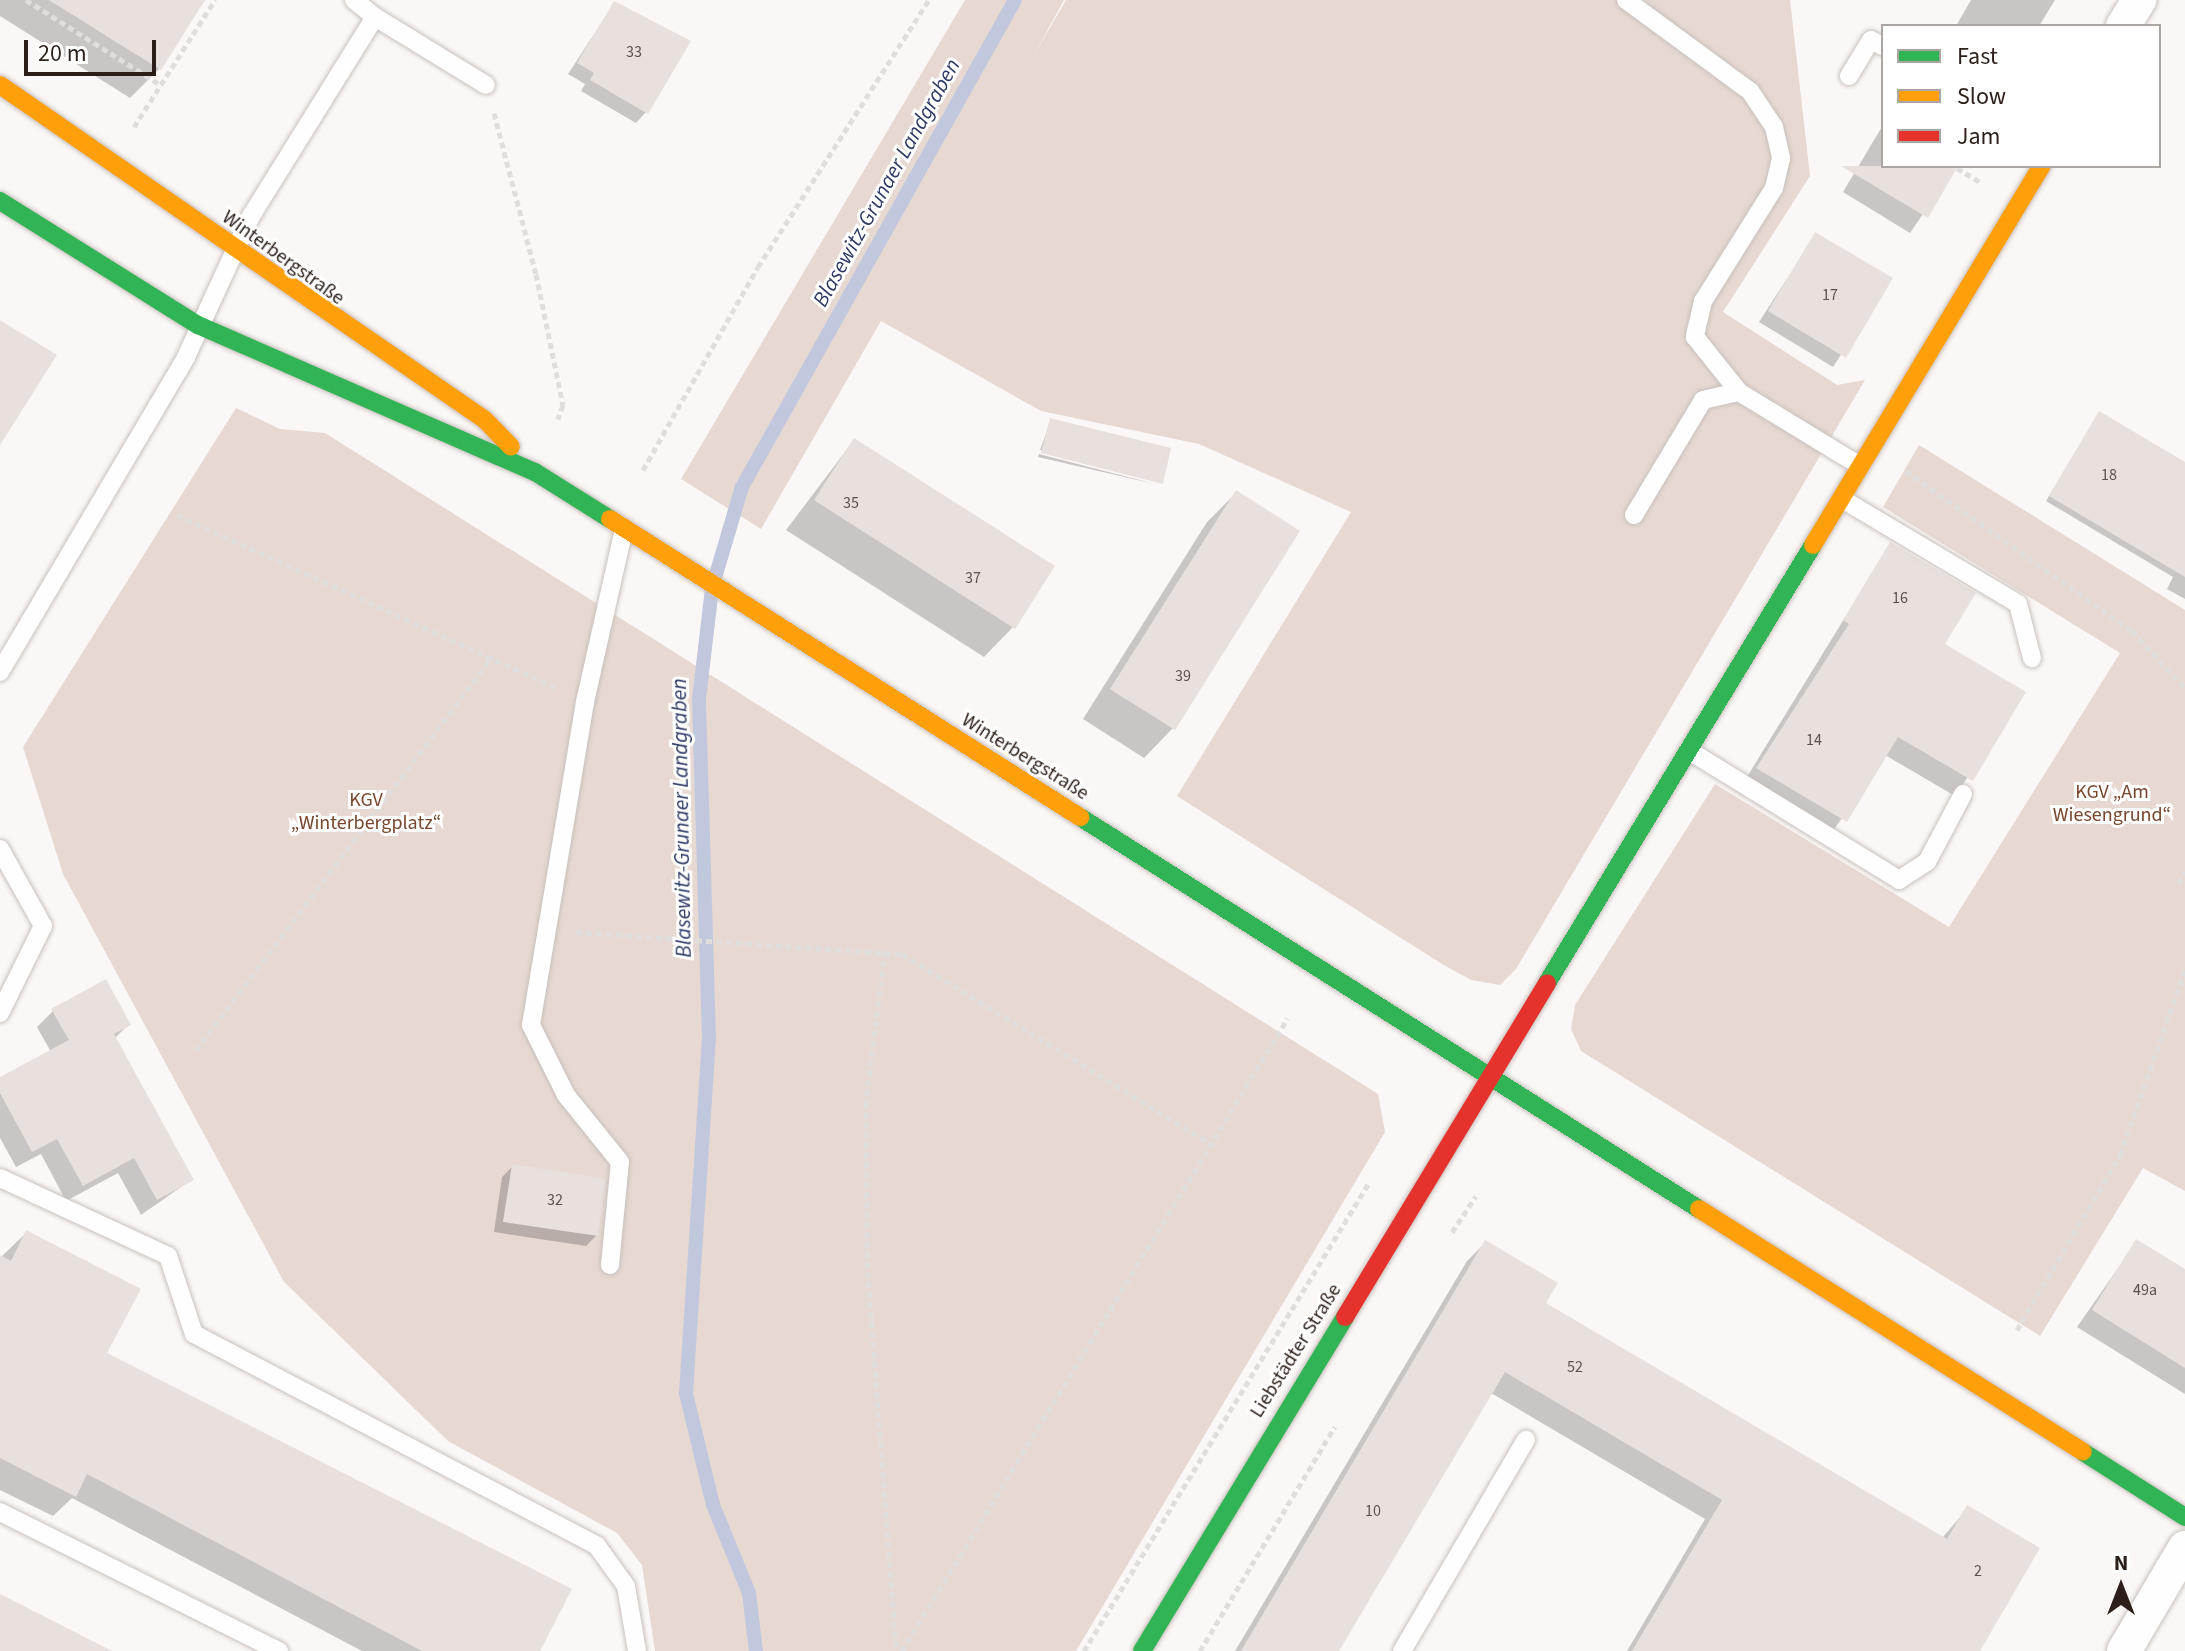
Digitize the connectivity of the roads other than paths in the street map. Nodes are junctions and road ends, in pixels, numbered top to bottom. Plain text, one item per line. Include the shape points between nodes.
1 (354, 0) edge
2 (1626, 0) edge
3 (2139, 0) edge
4 (375, 17) junction
5 (2124, 24) edge
6 (1881, 45) edge
7 (1849, 76) dead end
8 (0, 85) edge
9 (486, 85) road end
10 (2041, 168) edge
11 (0, 201) edge
12 (233, 250) junction
13 (198, 325) junction
14 (1739, 392) junction
15 (1862, 467) junction
16 (535, 472) junction
17 (1842, 499) junction
18 (1634, 515) dead end
19 (625, 528) junction
20 (2032, 658) dead end
21 (0, 672) edge
22 (1688, 750) junction
23 (1963, 794) dead end
24 (0, 849) edge
25 (0, 1013) edge
26 (1492, 1078) junction
27 (0, 1178) edge
28 (610, 1265) dead end
29 (1526, 1440) dead end
30 (0, 1512) edge
31 (2185, 1517) edge
32 (2185, 1548) edge
33 (279, 1651) edge
34 (637, 1651) edge
35 (1142, 1651) edge
36 (1402, 1651) edge
37 (2124, 1651) edge

1 - 4 lane
2 - 14 lane via 1750,91 1774,127 1781,158 1774,188 1703,301 1695,337
3 - 5 street
4 - 9 lane
4 - 12 lane
6 - 7 lane via 1871,40
8 - 12 main road, Winterbergstraße
10 - 15 main road, Liebstädter Straße
11 - 13 main road, Winterbergstraße
12 - 13 lane
12 - 16 main road, Winterbergstraße via 485,420
13 - 16 main road, Winterbergstraße
13 - 21 lane via 186,357
14 - 15 lane
14 - 18 lane via 1703,400
15 - 17 main road, Liebstädter Straße
16 - 19 main road, Winterbergstraße
17 - 20 lane via 2018,604
17 - 22 main road, Liebstädter Straße
19 - 26 main road, Winterbergstraße
19 - 28 lane via 585,702 531,1025 566,1095 620,1162
22 - 23 lane via 1899,880 1927,862
22 - 26 main road, Liebstädter Straße
24 - 25 lane via 43,926
26 - 31 main road, Winterbergstraße
26 - 35 main road, Liebstädter Straße
27 - 34 lane via 168,1256 194,1334 597,1546 626,1586
29 - 36 lane
30 - 33 lane
32 - 37 street

